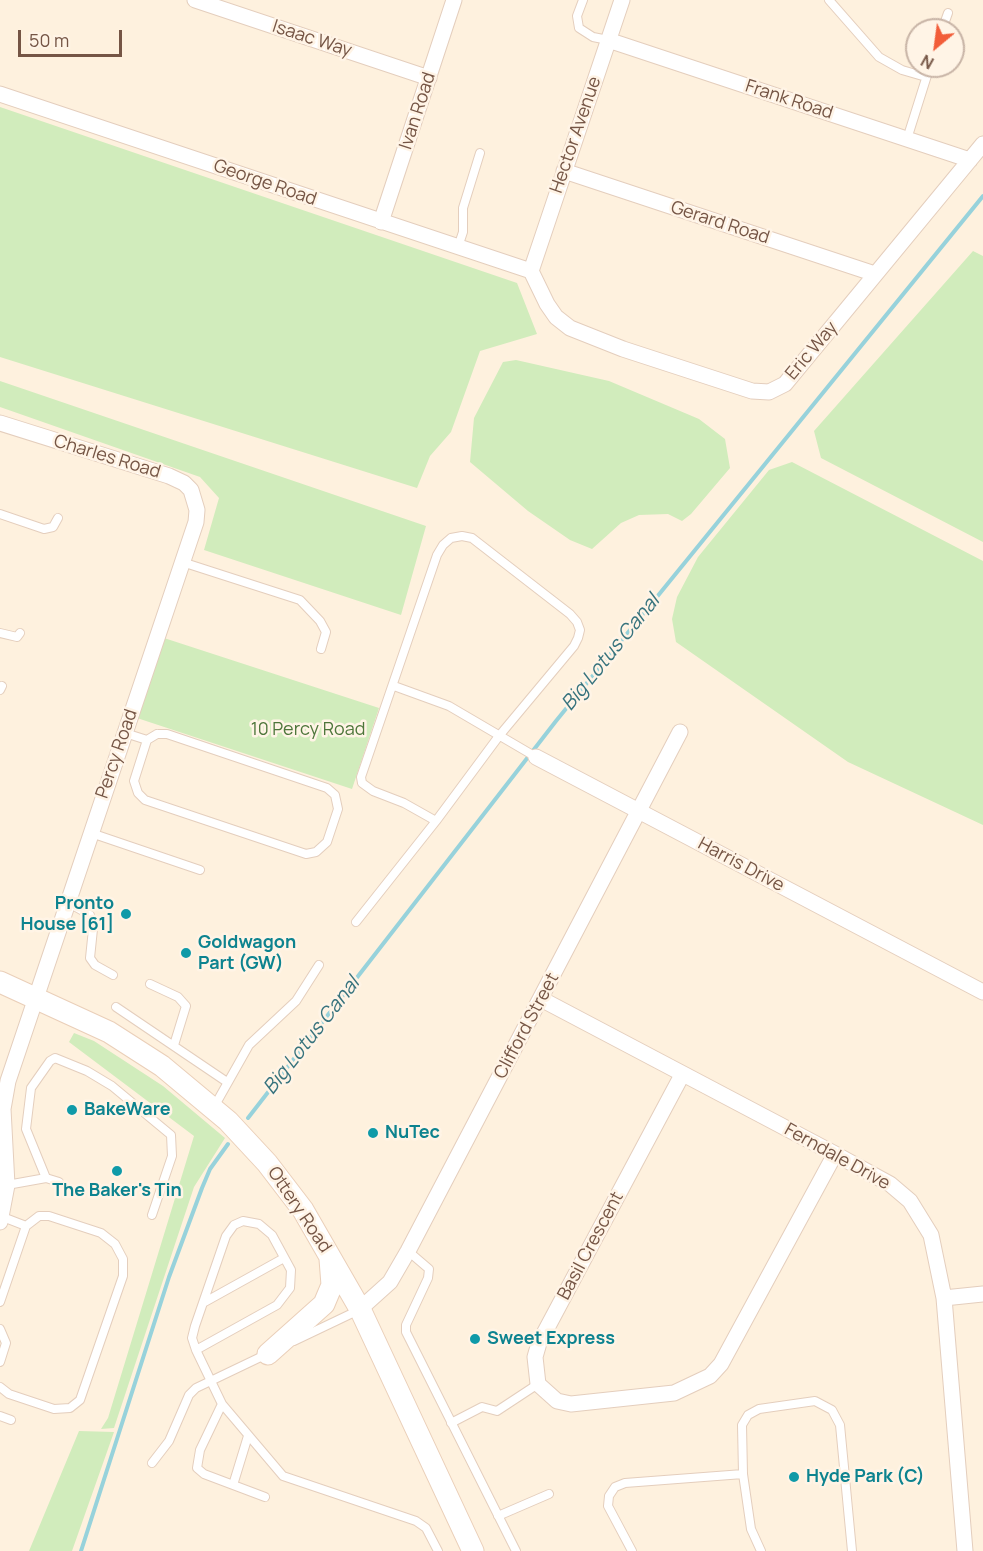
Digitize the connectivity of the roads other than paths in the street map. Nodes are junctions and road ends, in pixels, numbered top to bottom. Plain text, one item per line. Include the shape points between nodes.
1 (195, 0) edge
2 (454, 0) edge
3 (583, 0) edge
4 (622, 0) edge
5 (829, 0) edge
6 (948, 13) dead end
7 (946, 18) edge
8 (608, 40) junction
9 (905, 71) edge
10 (429, 78) junction
11 (926, 78) edge
12 (0, 94) edge
13 (907, 139) junction
14 (983, 144) edge
15 (480, 153) dead end
16 (970, 160) junction
17 (564, 171) junction
18 (381, 222) junction
19 (458, 247) junction
20 (531, 271) junction
21 (875, 274) junction
22 (0, 423) edge
23 (197, 510) joint
24 (0, 514) edge
25 (58, 518) dead end
26 (182, 562) junction
27 (0, 633) edge
28 (20, 633) dead end
29 (321, 649) dead end
30 (394, 686) junction
31 (680, 732) dead end
32 (125, 733) junction
33 (499, 736) junction
34 (147, 740) junction
35 (536, 757) joint
36 (639, 812) junction
37 (436, 821) junction
38 (90, 833) junction
39 (200, 870) dead end
40 (67, 902) junction
41 (356, 922) dead end
42 (319, 965) dead end
43 (113, 975) dead end
44 (0, 982) edge
45 (150, 984) dead end
46 (983, 992) edge
47 (35, 998) junction
48 (541, 999) junction
49 (116, 1007) dead end
50 (174, 1045) junction
51 (682, 1075) junction
52 (4, 1080) edge
53 (227, 1082) junction
54 (220, 1115) junction
55 (835, 1154) junction
56 (46, 1178) junction
57 (59, 1182) dead end
58 (7, 1185) junction
59 (152, 1215) dead end
60 (1, 1219) edge
61 (26, 1226) junction
62 (408, 1251) junction
63 (329, 1253) junction
64 (284, 1258) junction
65 (983, 1294) edge
66 (944, 1298) junction
67 (0, 1302) edge
68 (203, 1303) junction
69 (360, 1309) junction
70 (0, 1329) edge
71 (195, 1350) junction
72 (268, 1354) junction
73 (0, 1362) edge
74 (210, 1382) junction
75 (538, 1383) junction
76 (0, 1387) edge
77 (222, 1404) junction
78 (0, 1416) edge
79 (11, 1420) dead end
80 (451, 1423) junction
81 (248, 1436) junction
82 (152, 1463) dead end
83 (743, 1474) junction
84 (233, 1485) junction
85 (549, 1494) dead end
86 (265, 1497) dead end
87 (498, 1516) junction
88 (438, 1551) edge
89 (473, 1551) edge
90 (516, 1551) edge
91 (632, 1551) edge
92 (761, 1551) edge
93 (852, 1551) edge
94 (966, 1551) edge

1 - 10 street, Isaac Way
2 - 10 street, Ivan Road
3 - 8 lane via 579,28
4 - 8 street, Hector Avenue
5 - 9 lane via 879,57
6 - 7 lane
8 - 13 street, Frank Road
8 - 17 street, Hector Avenue
10 - 18 street, Ivan Road
11 - 13 lane
12 - 18 street, George Road
13 - 16 street, Frank Road
14 - 16 street, Eric Way
15 - 19 lane via 463,208 463,232
16 - 21 street, Eric Way
17 - 20 street, Hector Avenue
17 - 21 street, Gerard Road
18 - 19 street, George Road
19 - 20 street, George Road
20 - 21 street, Eric Way via 547,304 570,328 623,349 761,392 785,384
22 - 23 street, Charles Road via 169,476 191,490
23 - 26 street, Percy Road
24 - 25 lane via 44,529 53,527
26 - 29 lane via 300,600 326,632
26 - 32 street, Percy Road
27 - 28 lane via 17,638
30 - 33 lane, Harris Drive via 449,706
30 - 33 lane via 437,555 451,538 472,538 570,615 580,630 574,646
30 - 37 lane via 363,783
31 - 36 street, Clifford Street
32 - 34 lane
32 - 38 street, Percy Road
33 - 35 lane, Harris Drive
33 - 37 lane
34 - 34 lane via 166,734 327,788 335,795 338,809 327,842 316,852 306,854 145,800 134,781
35 - 36 street, Harris Drive
36 - 46 street, Harris Drive
36 - 48 street, Clifford Street
37 - 41 lane
38 - 39 lane
38 - 40 street, Percy Road
40 - 43 lane via 90,915 90,958 102,971
40 - 47 street, Percy Road
42 - 53 lane via 296,1001 249,1045
44 - 47 street, Ottery Road
45 - 50 lane via 186,1006
47 - 52 street, Percy Road
47 - 54 street, Ottery Road via 137,1048 192,1088
48 - 51 street, Ferndale Drive
48 - 62 street, Clifford Street
49 - 50 lane
50 - 53 lane
51 - 55 street, Ferndale Drive
51 - 75 street, Basil Crescent via 539,1343 535,1357
52 - 58 street, Percy Road
53 - 54 lane
54 - 63 street, Ottery Road via 291,1192
55 - 66 street, Ferndale Drive via 890,1184 910,1201 931,1235
55 - 75 street via 722,1364 710,1377 674,1393 571,1404 557,1401
56 - 57 lane
56 - 58 lane
56 - 59 lane via 26,1129 31,1088 55,1058 112,1086 171,1135 172,1156
58 - 60 street, Percy Road
60 - 61 lane
61 - 67 lane
61 - 76 lane via 44,1215 101,1233 120,1251 123,1276 83,1395 75,1405 54,1408 9,1394
62 - 69 street, Clifford Street via 390,1282
62 - 80 lane via 429,1269 405,1325 406,1332
63 - 69 street, Ottery Road
63 - 72 street via 332,1285 324,1305
64 - 68 lane
64 - 68 lane via 272,1235 259,1224 243,1221 234,1225 226,1236
64 - 71 lane via 292,1279 285,1297
65 - 66 street
66 - 94 street, Ferndale Drive
68 - 71 lane via 192,1338
69 - 72 lane
69 - 89 street, Ottery Road
70 - 73 lane via 6,1343
71 - 74 lane
72 - 74 lane
74 - 77 lane
74 - 82 lane via 189,1395 168,1441
75 - 80 lane via 497,1411 482,1407
77 - 81 lane
77 - 84 lane via 196,1464 204,1474
78 - 79 lane
80 - 87 lane
81 - 84 lane
81 - 88 lane via 284,1476 416,1521 426,1528
83 - 91 lane via 615,1487 608,1506
83 - 92 lane via 751,1529
83 - 93 lane via 740,1432 748,1415 759,1408 814,1401 827,1406 840,1425
84 - 86 lane
85 - 87 lane
87 - 90 lane

